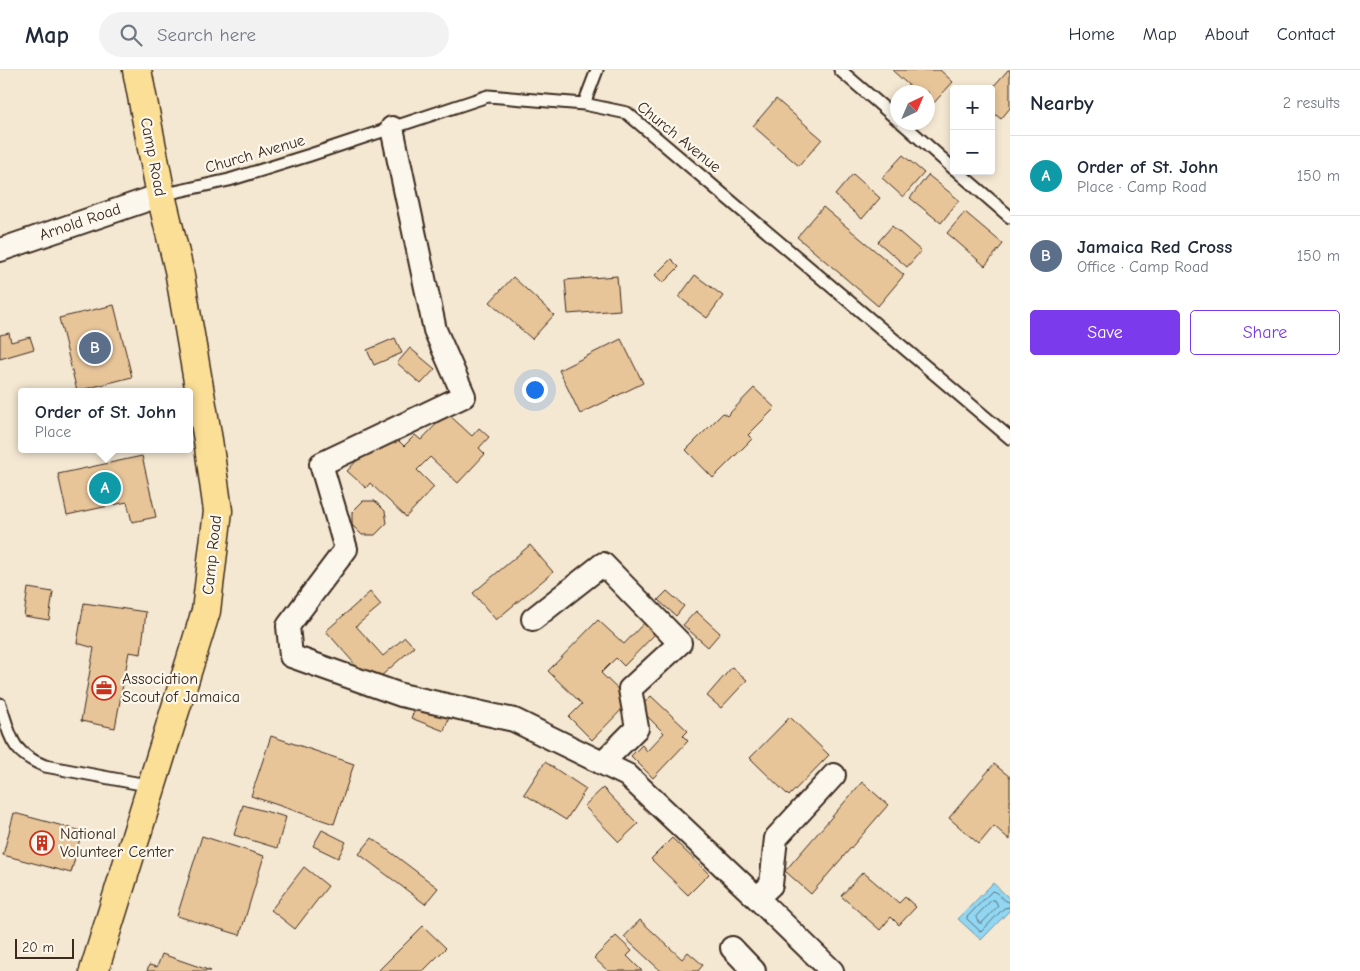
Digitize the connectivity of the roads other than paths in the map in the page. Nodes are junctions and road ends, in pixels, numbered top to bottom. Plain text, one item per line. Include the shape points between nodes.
1 (137, 70) edge
2 (597, 70) edge
3 (840, 70) edge
4 (584, 104) junction
5 (890, 113) edge
6 (392, 128) junction
7 (910, 130) edge
8 (950, 165) edge
9 (962, 175) edge
10 (161, 195) junction
11 (1010, 217) edge
12 (0, 250) edge
13 (1010, 438) edge
14 (532, 619) dead end
15 (0, 704) edge
16 (602, 763) junction
17 (834, 775) dead end
18 (152, 786) junction
19 (757, 898) junction
20 (732, 948) dead end
21 (823, 968) edge
22 (94, 971) edge
23 (754, 971) edge

1 - 10 main road, Camp Road
2 - 4 lane
3 - 5 lane
4 - 6 lane, Church Avenue via 488,96
4 - 13 lane, Church Avenue via 627,113
6 - 10 lane, Church Avenue via 229,180
6 - 16 street via 435,330 464,396 321,464 346,549 288,626 291,656 401,695 514,720
7 - 8 lane
9 - 11 lane
10 - 12 street, Arnold Road
10 - 18 main road, Camp Road via 179,270 218,511 206,611
14 - 16 street via 603,564 680,643 630,689 636,728
15 - 18 lane via 15,747 29,760 45,766
16 - 19 street via 627,776
17 - 19 street via 776,838 771,885
18 - 22 main road, Camp Road
19 - 21 street
20 - 23 street

